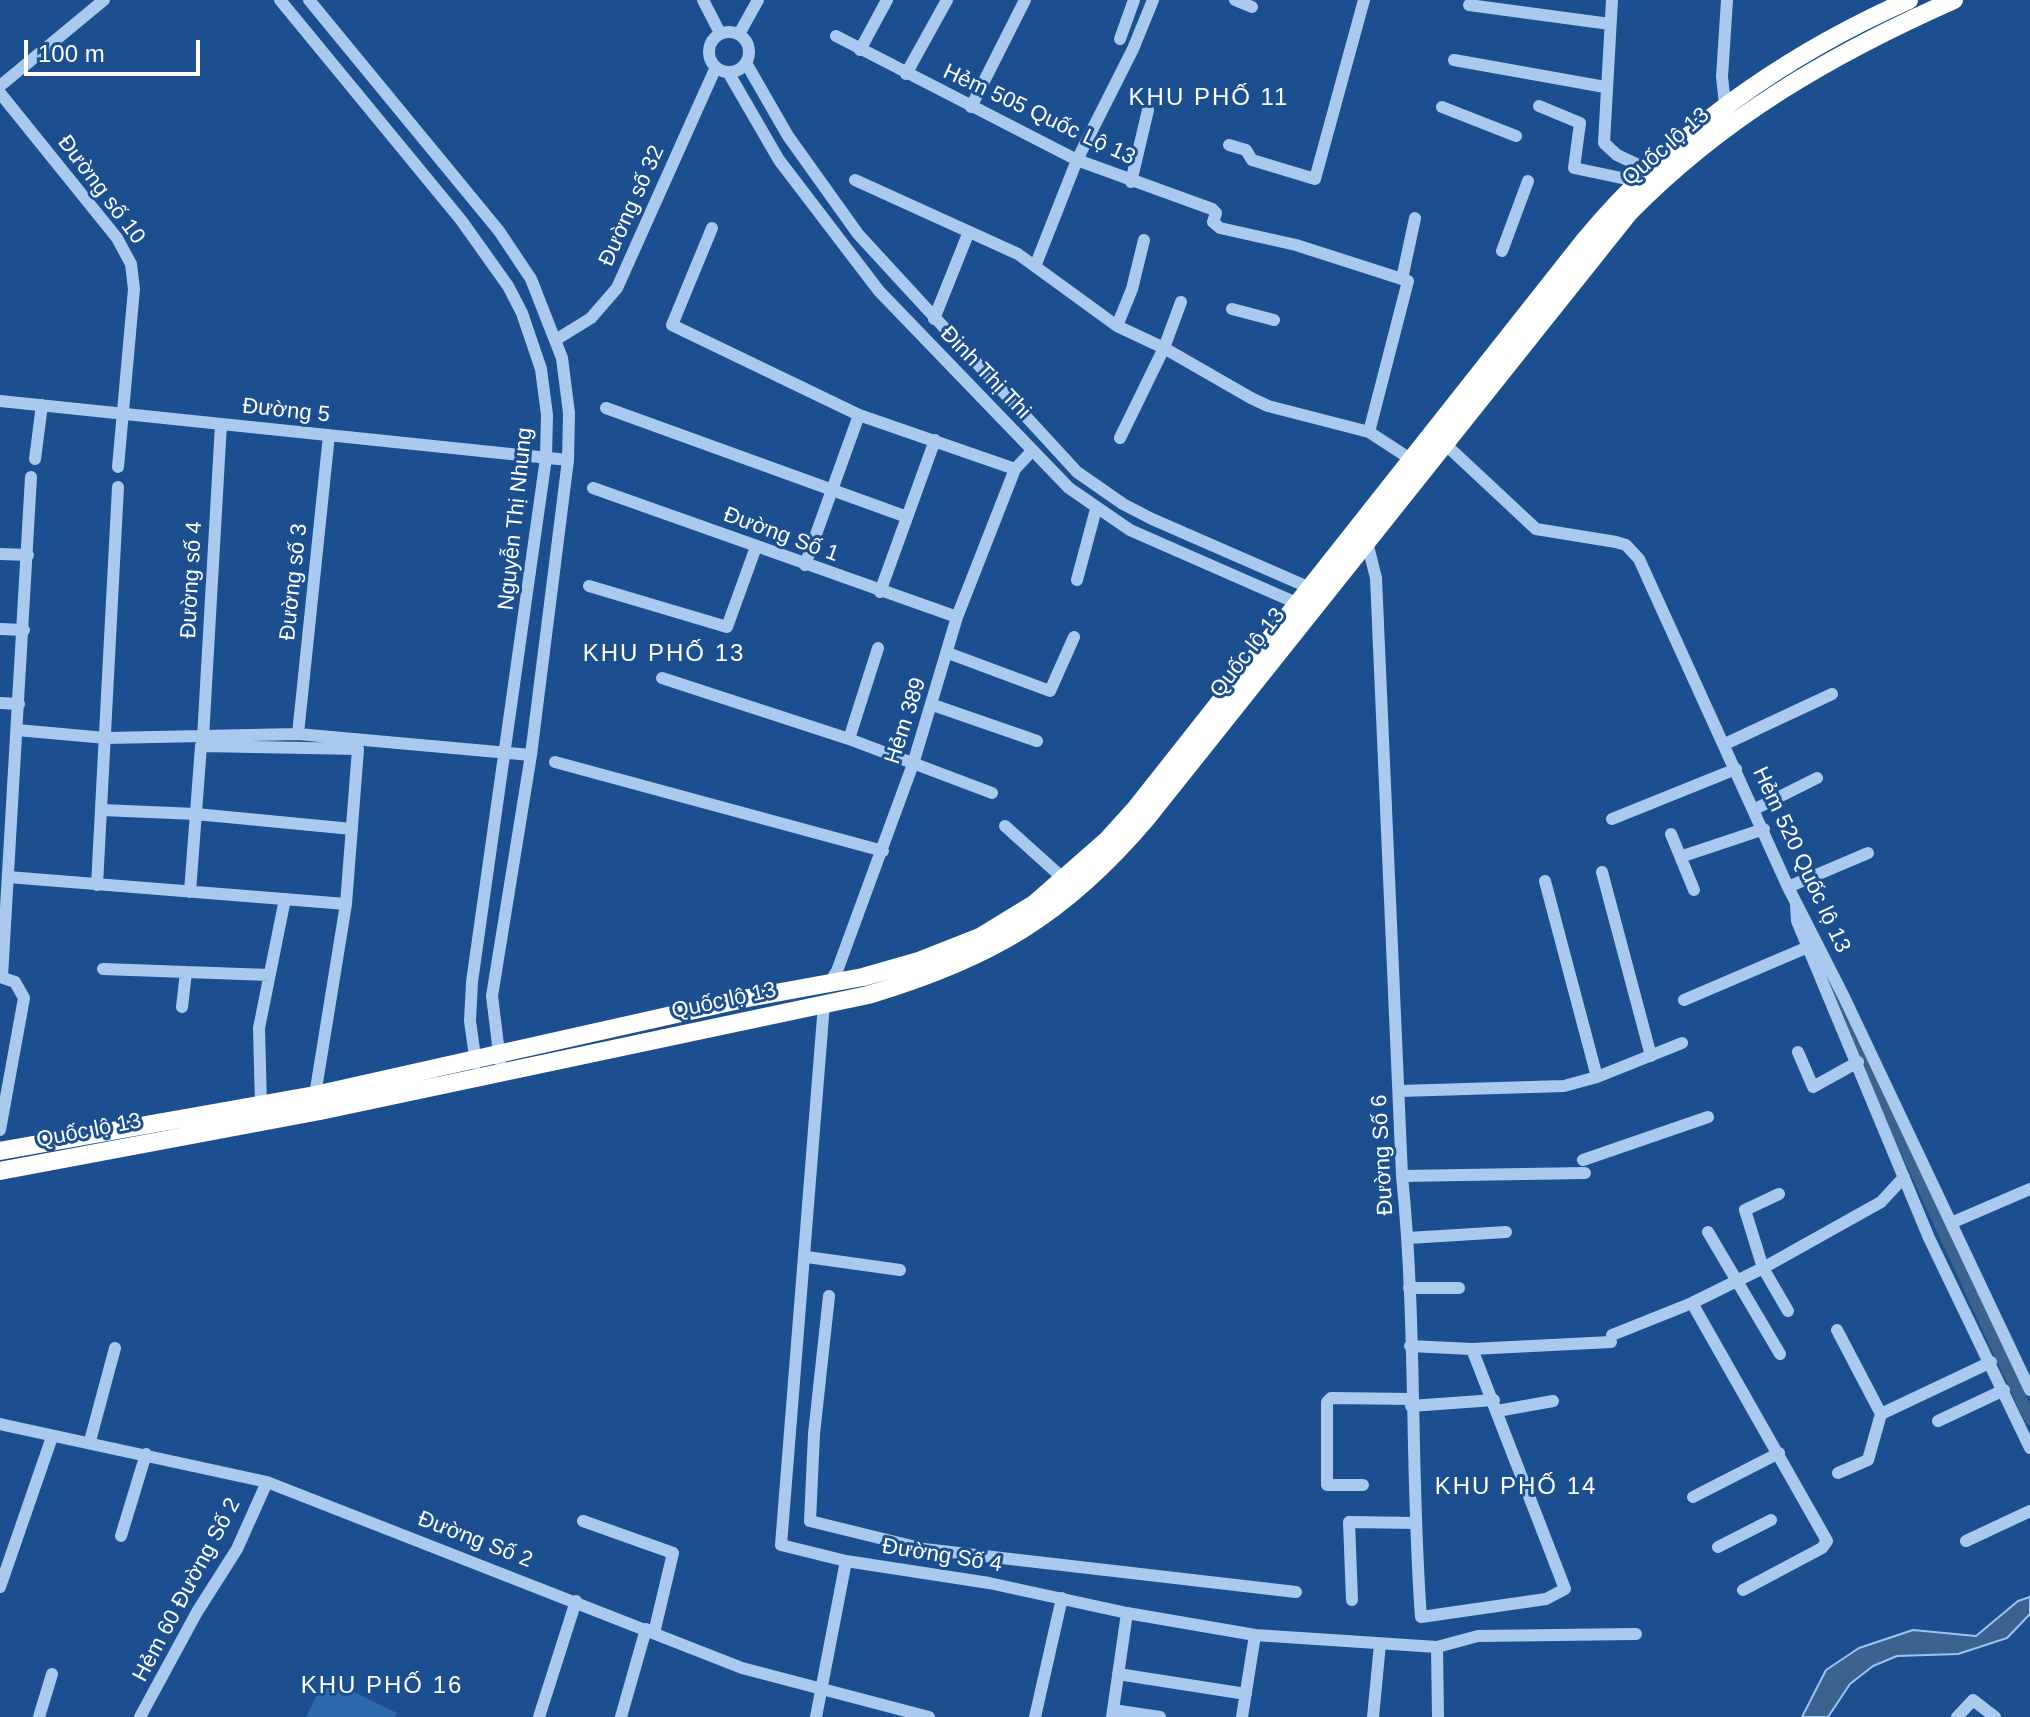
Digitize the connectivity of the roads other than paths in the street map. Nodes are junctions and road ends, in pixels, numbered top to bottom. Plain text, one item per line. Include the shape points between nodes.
1 (104, 0) edge
2 (280, 0) edge
3 (309, 0) edge
4 (703, 0) edge
5 (758, 0) edge
6 (887, 0) edge
7 (947, 0) edge
8 (1025, 0) edge
9 (1134, 0) edge
10 (1153, 0) edge
11 (1235, 0) edge
12 (1364, 0) edge
13 (1612, 0) edge
14 (1727, 0) edge
15 (1909, 0) edge
16 (1954, 0) edge
17 (1469, 5) dead end
18 (1252, 7) dead end
19 (1610, 24) junction
20 (720, 33) junction
21 (739, 34) junction
22 (836, 36) dead end
23 (1120, 39) dead end
24 (860, 50) junction
25 (1454, 60) dead end
26 (746, 63) junction
27 (722, 70) junction
28 (906, 74) junction
29 (0, 86) edge
30 (1605, 87) junction
31 (0, 93) edge
32 (1725, 104) junction
33 (1539, 106) dead end
34 (971, 107) junction
35 (1442, 107) dead end
36 (1148, 110) dead end
37 (1516, 136) dead end
38 (1229, 145) dead end
39 (1077, 160) junction
40 (1642, 176) junction
41 (855, 180) dead end
42 (1528, 181) dead end
43 (1131, 182) junction
44 (1415, 218) dead end
45 (712, 228) dead end
46 (968, 234) junction
47 (1144, 240) dead end
48 (1502, 251) dead end
49 (1036, 264) junction
50 (1405, 280) junction
51 (1181, 302) dead end
52 (1232, 309) dead end
53 (934, 319) junction
54 (1274, 320) dead end
55 (1117, 326) junction
56 (557, 339) junction
57 (1164, 348) junction
58 (0, 401) edge
59 (42, 405) junction
60 (606, 408) dead end
61 (122, 414) junction
62 (859, 415) junction
63 (221, 424) junction
64 (1369, 432) junction
65 (329, 435) junction
66 (1120, 438) dead end
67 (935, 440) junction
68 (1445, 444) junction
69 (1032, 451) junction
70 (546, 458) junction
71 (35, 459) dead end
72 (568, 460) junction
73 (1412, 460) junction
74 (118, 467) dead end
75 (1015, 469) junction
76 (31, 477) dead end
77 (118, 487) dead end
78 (593, 488) dead end
79 (832, 490) junction
80 (1096, 509) junction
81 (907, 517) junction
82 (1367, 542) junction
83 (756, 547) junction
84 (0, 554) edge
85 (28, 555) junction
86 (805, 565) junction
87 (1077, 580) dead end
88 (589, 586) dead end
89 (1318, 591) junction
90 (880, 592) junction
91 (1305, 608) junction
92 (957, 617) junction
93 (0, 629) edge
94 (24, 630) junction
95 (1074, 637) dead end
96 (878, 648) dead end
97 (948, 653) junction
98 (662, 678) dead end
99 (1832, 694) dead end
100 (0, 703) edge
101 (19, 704) junction
102 (933, 705) junction
103 (17, 730) junction
104 (298, 734) junction
105 (106, 738) junction
106 (203, 738) junction
107 (849, 739) junction
108 (1037, 741) dead end
109 (1725, 744) junction
110 (507, 753) junction
111 (531, 755) junction
112 (555, 762) dead end
113 (913, 764) junction
114 (1736, 769) junction
115 (1817, 778) dead end
116 (992, 793) dead end
117 (7, 801) edge
118 (1755, 809) junction
119 (102, 810) junction
120 (196, 814) junction
121 (1612, 819) dead end
122 (1005, 826) dead end
123 (352, 829) junction
124 (1764, 829) junction
125 (1671, 834) dead end
126 (883, 851) junction
127 (1868, 853) dead end
128 (1683, 856) junction
129 (1602, 872) dead end
130 (8, 877) junction
131 (1065, 880) junction
132 (1545, 881) dead end
133 (97, 885) junction
134 (1788, 887) junction
135 (1694, 890) dead end
136 (190, 892) junction
137 (4, 893) edge
138 (285, 899) junction
139 (1796, 902) junction
140 (346, 904) junction
141 (1808, 947) junction
142 (103, 969) dead end
143 (186, 972) junction
144 (269, 975) junction
145 (1, 977) edge
146 (829, 984) junction
147 (1684, 1000) dead end
148 (824, 1004) junction
149 (182, 1007) dead end
150 (1682, 1043) dead end
151 (1798, 1052) dead end
152 (499, 1053) junction
153 (1651, 1056) junction
154 (1858, 1062) junction
155 (476, 1068) junction
156 (502, 1072) junction
157 (1597, 1077) junction
158 (1400, 1091) junction
159 (315, 1095) junction
160 (261, 1106) junction
161 (1708, 1117) dead end
162 (0, 1130) edge
163 (0, 1151) edge
164 (0, 1171) edge
165 (1402, 1176) junction
166 (1904, 1177) junction
167 (2030, 1189) edge
168 (1779, 1194) dead end
169 (1951, 1223) junction
170 (1506, 1232) dead end
171 (1708, 1232) dead end
172 (1408, 1238) junction
173 (807, 1257) junction
174 (1763, 1268) junction
175 (900, 1270) dead end
176 (1736, 1282) junction
177 (1409, 1288) junction
178 (1459, 1288) dead end
179 (829, 1296) dead end
180 (1692, 1303) junction
181 (1788, 1311) dead end
182 (1837, 1330) dead end
183 (1410, 1346) junction
184 (115, 1348) dead end
185 (1472, 1349) junction
186 (1780, 1354) dead end
187 (1991, 1362) junction
188 (2027, 1375) edge
189 (2004, 1390) junction
190 (2030, 1390) edge
191 (1553, 1401) dead end
192 (1411, 1402) junction
193 (1495, 1406) junction
194 (1881, 1414) junction
195 (1938, 1421) dead end
196 (0, 1424) edge
197 (791, 1428) junction
198 (814, 1434) junction
199 (52, 1437) junction
200 (90, 1441) junction
201 (2030, 1448) edge
202 (1779, 1453) junction
203 (146, 1454) junction
204 (1838, 1473) dead end
205 (267, 1482) junction
206 (1363, 1485) dead end
207 (1693, 1497) dead end
208 (2030, 1511) edge
209 (1771, 1520) dead end
210 (583, 1521) dead end
211 (1415, 1523) junction
212 (121, 1536) dead end
213 (1966, 1541) dead end
214 (1718, 1547) dead end
215 (846, 1561) junction
216 (3, 1572) edge
217 (0, 1587) edge
218 (1743, 1590) dead end
219 (1296, 1592) dead end
220 (1062, 1598) junction
221 (1352, 1600) dead end
222 (576, 1601) junction
223 (1127, 1613) junction
224 (650, 1631) junction
225 (1636, 1634) dead end
226 (1255, 1635) junction
227 (1380, 1644) junction
228 (1437, 1647) junction
229 (52, 1674) dead end
230 (1118, 1674) junction
231 (821, 1688) junction
232 (1246, 1694) junction
233 (1113, 1713) edge
234 (39, 1717) edge
235 (140, 1717) edge
236 (539, 1717) edge
237 (621, 1717) edge
238 (816, 1717) edge
239 (929, 1717) edge
240 (1035, 1717) edge
241 (1160, 1717) edge
242 (1242, 1717) edge
243 (1373, 1717) edge
244 (1438, 1717) edge
245 (1957, 1717) edge
246 (1995, 1717) edge

1 - 29 street
2 - 70 street, Nguyễn Thị Nhung via 461,220 508,286 541,369
3 - 56 street, Nguyễn Thị Nhung via 515,254
4 - 20 street
5 - 21 street
6 - 24 street
7 - 28 street
8 - 34 street
9 - 23 street
10 - 39 street
11 - 18 street
12 - 38 street via 1315,179 1252,160 1246,150
13 - 19 street
14 - 32 street
15 - 32 highway, Quốc lộ 13 via 1798,55
16 - 68 highway, Quốc lộ 13 via 1793,81 1669,172 1629,213
17 - 19 street
19 - 30 street
20 - 21 street
20 - 27 street via 709,48
21 - 26 street via 749,50
22 - 24 street, Hẻm 505 Quốc Lộ 13
24 - 28 street, Hẻm 505 Quốc Lộ 13
25 - 30 street
26 - 27 street
26 - 53 street, Đinh Thị Thi via 830,197
27 - 56 street, Đường số 32 via 617,288 591,318
27 - 69 street, Đinh Thị Thi via 842,246
28 - 34 street, Hẻm 505 Quốc Lộ 13
30 - 40 street via 1604,143
31 - 61 street, Đường số 10 via 117,238 131,264 134,289
32 - 40 highway, Quốc lộ 13
33 - 40 street via 1580,123 1574,168
34 - 39 street, Hẻm 505 Quốc Lộ 13
35 - 37 street
36 - 43 street
39 - 43 street, Hẻm 505 Quốc Lộ 13
39 - 49 street
40 - 73 highway, Quốc lộ 13 via 1583,242
41 - 46 street
42 - 48 street
43 - 50 street, Hẻm 505 Quốc Lộ 13 via 1212,209 1213,222 1220,228 1296,245
44 - 50 street
45 - 62 street via 672,325
46 - 49 street
46 - 53 street
47 - 55 street
49 - 55 street
50 - 64 street
51 - 57 street
52 - 54 street
53 - 89 street, Đinh Thị Thi via 1093,485 1152,519
55 - 57 street
56 - 72 street, Nguyễn Thị Nhung via 569,413
57 - 64 street via 1268,406
57 - 66 street
58 - 59 street, Đường 5
59 - 61 street, Đường 5
59 - 71 street
60 - 79 street
61 - 63 street, Đường 5
61 - 74 street, Đường số 10
62 - 67 street
62 - 79 street
63 - 65 street, Đường 5
63 - 106 street, Đường số 4
64 - 73 street
65 - 70 street, Đường 5
65 - 104 street, Đường số 3
67 - 75 street
67 - 81 street
68 - 82 highway, Quốc lộ 13
68 - 109 street, Hẻm 520 Quốc lộ 13 via 1536,529 1616,542 1633,551
69 - 75 street
69 - 80 street, Đinh Thị Thi
70 - 72 street, Đường 5
70 - 110 street, Nguyễn Thị Nhung
72 - 111 street, Nguyễn Thị Nhung
73 - 89 highway, Quốc lộ 13
75 - 92 street, Hẻm 389
76 - 85 street
77 - 105 street
78 - 83 street, Đường Số 1
79 - 81 street
79 - 86 street
80 - 87 street
80 - 91 street, Đinh Thị Thi via 1152,541
81 - 90 street
82 - 89 highway, Quốc lộ 13
82 - 158 street, Đường Số 6 via 1376,578
83 - 86 street, Đường Số 1
83 - 88 street via 727,627
84 - 85 street
85 - 94 street
86 - 90 street, Đường Số 1
89 - 91 highway, Quốc lộ 13
90 - 92 street, Đường Số 1
91 - 131 highway, Quốc lộ 13 via 1135,809
91 - 148 highway, Quốc lộ 13 via 1147,818 1077,892 1037,922 952,968
92 - 97 street, Hẻm 389
93 - 94 street
94 - 101 street
95 - 97 street via 1050,691
96 - 107 street
97 - 102 street, Hẻm 389
98 - 107 street
99 - 109 street
100 - 101 street
101 - 103 street
102 - 108 street
102 - 113 street, Hẻm 389
103 - 105 street
103 - 117 street
104 - 106 street
104 - 110 street
105 - 106 street
105 - 119 street
107 - 113 street
109 - 114 street, Hẻm 520 Quốc lộ 13
110 - 111 street
110 - 155 street, Nguyễn Thị Nhung via 472,982
111 - 152 street, Nguyễn Thị Nhung via 492,996
112 - 126 street
113 - 116 street
113 - 126 street, Hẻm 389
114 - 118 street, Hẻm 520 Quốc lộ 13
114 - 121 street
115 - 118 street
117 - 130 street
118 - 124 street, Hẻm 520 Quốc lộ 13
119 - 120 street
119 - 133 street
120 - 123 street
120 - 123 street via 201,746 358,749
120 - 136 street
122 - 131 street
123 - 140 street
124 - 128 street
124 - 134 street, Hẻm 520 Quốc lộ 13
125 - 128 street
126 - 146 street, Hẻm 389
127 - 134 street
128 - 135 street
129 - 153 street
130 - 133 street
130 - 137 street
131 - 146 highway, Quốc lộ 13 via 1007,922 948,951
132 - 157 street
133 - 136 street
134 - 139 street, Hẻm 520 Quốc lộ 13
136 - 138 street
137 - 145 street
138 - 140 street
138 - 144 street
139 - 141 street
139 - 169 street, Hẻm 520 Quốc lộ 13
140 - 159 street
141 - 147 street
141 - 154 street
142 - 143 street
143 - 144 street
143 - 149 street
144 - 160 street via 259,1028
145 - 162 street via 15,982 24,998
146 - 148 highway
146 - 152 highway, Quốc lộ 13
148 - 156 highway, Quốc lộ 13
148 - 173 street, Đường Số 4
150 - 153 street
151 - 154 street via 1813,1087
152 - 155 highway, Quốc lộ 13
152 - 156 street, Nguyễn Thị Nhung
153 - 157 street
154 - 166 street
155 - 156 highway, Quốc lộ 13
155 - 159 highway, Quốc lộ 13
155 - 164 highway, Quốc lộ 13 via 320,1111
157 - 158 street via 1564,1086
158 - 165 street, Đường Số 6
159 - 160 highway, Quốc lộ 13
160 - 163 highway, Quốc lộ 13
161 - 165 street via 1584,1167
165 - 172 street, Đường Số 6
166 - 174 street via 1881,1202
166 - 187 street
167 - 169 street
168 - 174 street via 1745,1210
169 - 188 street, Hẻm 520 Quốc lộ 13
170 - 172 street
171 - 176 street
172 - 177 street, Đường Số 6
173 - 175 street
173 - 197 street, Đường Số 4
174 - 176 street
174 - 181 street
176 - 180 street
176 - 186 street
177 - 178 street
177 - 183 street, Đường Số 6
179 - 198 street
180 - 185 street via 1611,1338
180 - 202 street
182 - 194 street
183 - 185 street
183 - 192 street, Đường Số 6
184 - 200 street
185 - 193 street
187 - 189 street
187 - 194 street
188 - 190 street, Hẻm 520 Quốc lộ 13
189 - 195 street
189 - 201 street
191 - 193 street
192 - 193 street
192 - 206 street via 1327,1402 1327,1485
192 - 211 street, Đường Số 6
193 - 211 street, Đường Số 6 via 1565,1589 1562,1594 1421,1617
194 - 204 street via 1868,1460
196 - 199 street, Đường Số 2
197 - 198 street
197 - 215 street, Đường Số 4 via 781,1545
198 - 219 street via 810,1521 924,1549
199 - 200 street, Đường Số 2
199 - 216 street
200 - 203 street, Đường Số 2
202 - 207 street
202 - 218 street via 1826,1545
203 - 205 street, Đường Số 2
203 - 212 street
205 - 222 street, Đường Số 2
205 - 235 street, Hẻm 60 Đường Số 2 via 237,1549
208 - 213 street
209 - 214 street
210 - 224 street via 673,1553
211 - 221 street via 1349,1522
215 - 220 street, Đường Số 4
215 - 231 street
216 - 217 street
220 - 223 street, Đường Số 4
220 - 240 street
222 - 224 street, Đường Số 2
222 - 236 street
223 - 226 street, Đường Số 4
223 - 230 street
224 - 231 street, Đường Số 2 via 742,1668
224 - 237 street
225 - 228 street, Đường Số 4 via 1478,1636
226 - 227 street, Đường Số 4
226 - 232 street
227 - 228 street, Đường Số 4
227 - 243 street
228 - 244 street
229 - 234 street
230 - 232 street
230 - 233 street
231 - 238 street
231 - 239 street, Đường Số 2
232 - 242 street
233 - 241 street
245 - 246 street via 1973,1700

